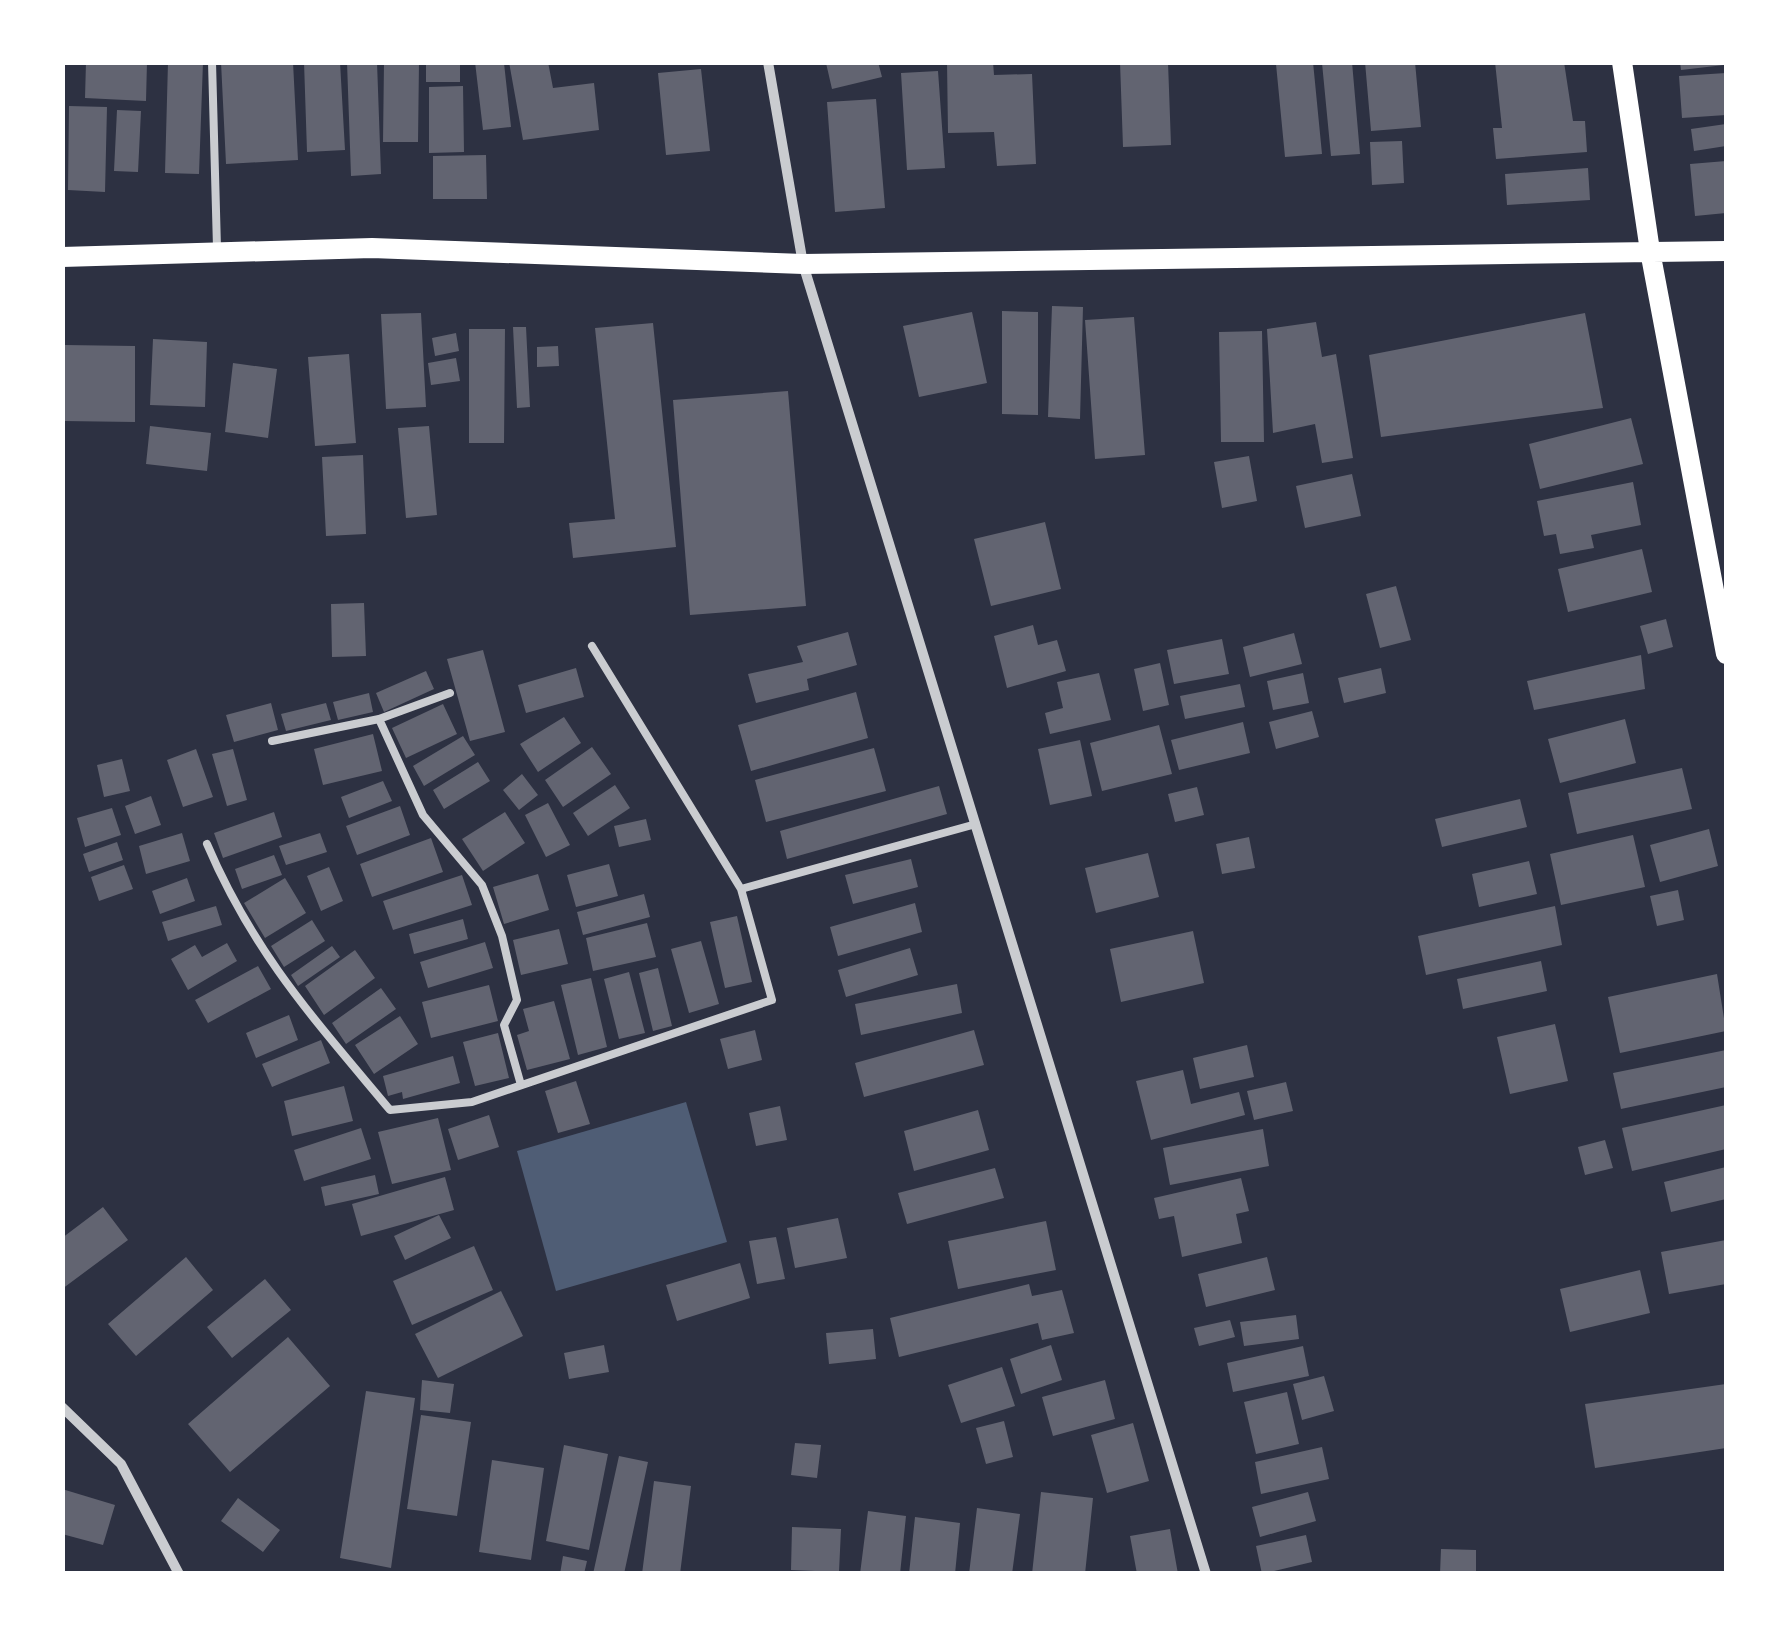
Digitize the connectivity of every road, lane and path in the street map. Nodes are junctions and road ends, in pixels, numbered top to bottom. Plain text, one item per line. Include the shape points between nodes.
1 (212, 62) edge
2 (768, 62) edge
3 (1622, 62) edge
4 (1726, 251) edge
5 (1650, 252) junction
6 (218, 253) junction
7 (62, 257) edge
8 (803, 264) junction
9 (592, 646) dead end
10 (1726, 654) edge
11 (450, 693) dead end
12 (379, 719) junction
13 (272, 741) dead end
14 (976, 824) junction
15 (207, 844) dead end
16 (741, 889) junction
17 (522, 1085) junction
18 (62, 1407) edge
19 (180, 1574) edge
20 (1206, 1574) edge

1 - 6 lane
2 - 8 street
3 - 5 main road
4 - 5 main road
5 - 8 main road
5 - 10 main road
6 - 7 main road
6 - 8 main road via 372,248
8 - 14 street
9 - 16 lane
11 - 12 lane
12 - 13 lane
12 - 17 lane via 423,816 482,885 502,936 518,1000 504,1024
14 - 16 lane
14 - 20 street
15 - 17 lane via 234,907 287,988 390,1110 472,1102
16 - 17 lane via 772,1000
18 - 19 street via 121,1464

